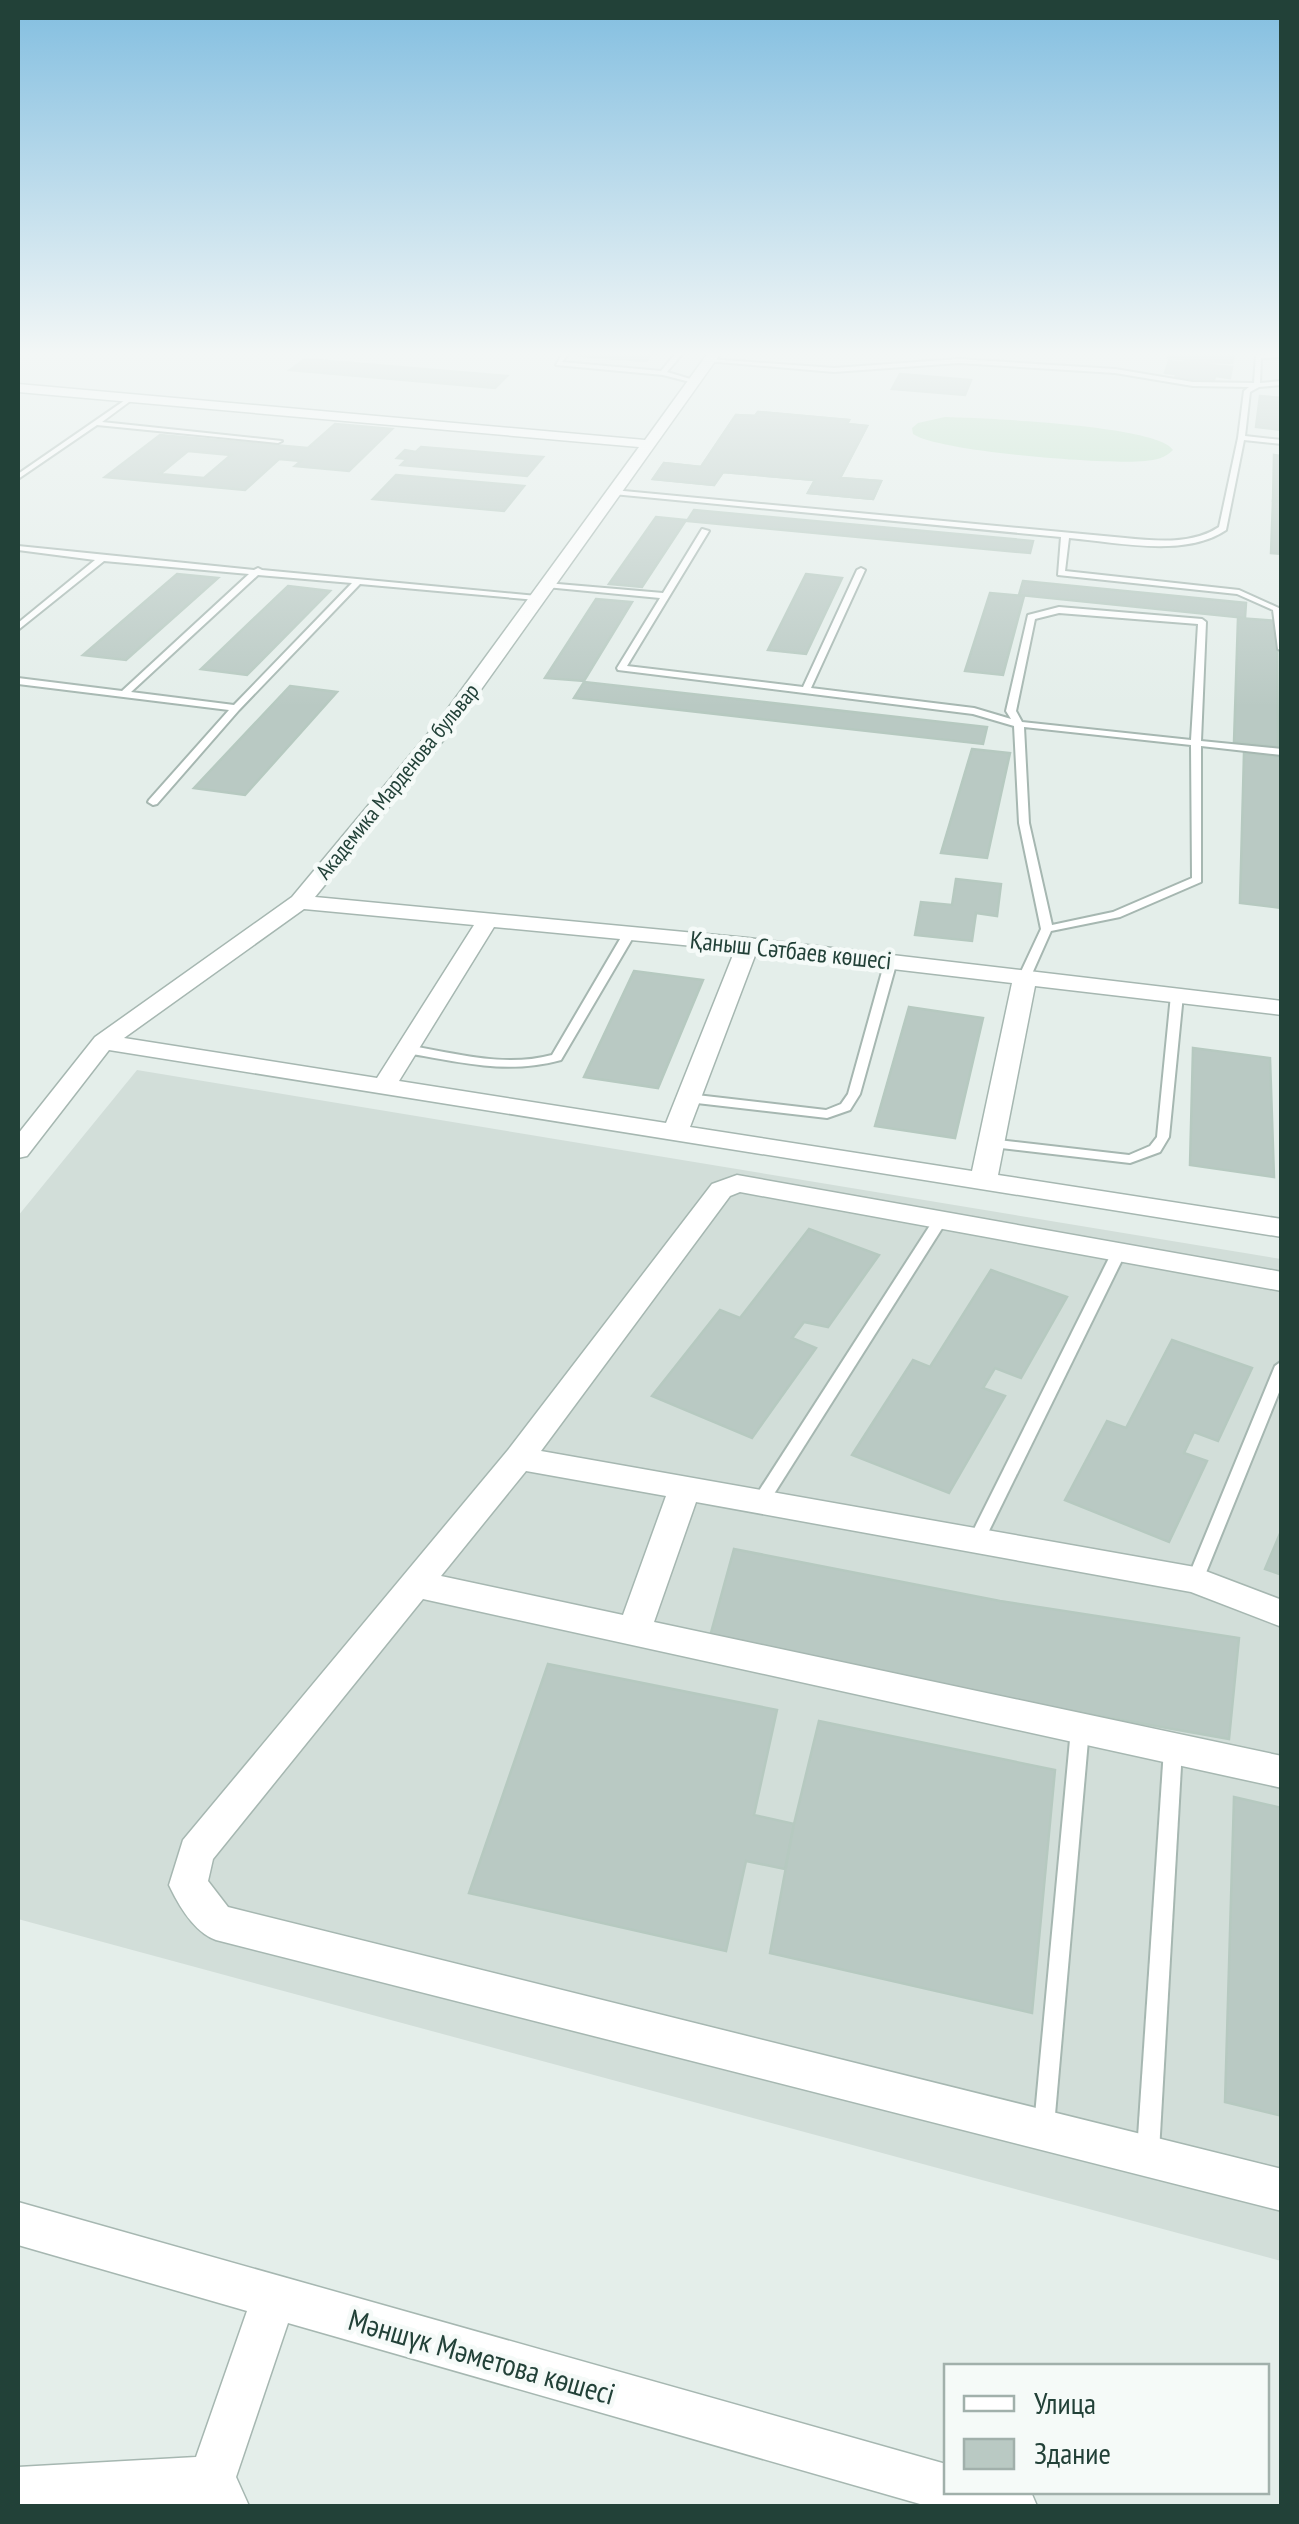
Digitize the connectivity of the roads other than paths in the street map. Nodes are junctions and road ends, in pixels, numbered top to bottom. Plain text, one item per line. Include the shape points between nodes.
1 (628, 471) edge
2 (1234, 471) edge
3 (613, 492) junction
4 (705, 531) dead end
5 (1066, 535) junction
6 (18, 548) edge
7 (102, 558) junction
8 (258, 570) junction
9 (862, 570) dead end
10 (358, 582) junction
11 (542, 592) junction
12 (665, 596) junction
13 (18, 627) edge
14 (1282, 648) edge
15 (18, 680) edge
16 (806, 690) junction
17 (125, 693) junction
18 (236, 708) junction
19 (1019, 724) junction
20 (1196, 744) junction
21 (1282, 752) edge
22 (153, 802) dead end
23 (300, 902) junction
24 (488, 920) junction
25 (1047, 929) junction
26 (630, 934) junction
27 (748, 945) junction
28 (891, 961) junction
29 (1026, 976) junction
30 (1177, 995) junction
31 (1282, 1008) edge
32 (103, 1042) junction
33 (406, 1049) junction
34 (384, 1084) junction
35 (688, 1098) junction
36 (676, 1129) junction
37 (989, 1143) junction
38 (18, 1150) edge
39 (984, 1178) junction
40 (941, 1219) junction
41 (1282, 1228) edge
42 (1120, 1252) junction
43 (1282, 1282) edge
44 (1282, 1366) edge
45 (518, 1458) junction
46 (685, 1487) junction
47 (762, 1501) junction
48 (977, 1539) junction
49 (1196, 1580) junction
50 (415, 1584) junction
51 (1282, 1614) edge
52 (634, 1632) junction
53 (1080, 1728) junction
54 (1173, 1749) junction
55 (1282, 1772) edge
56 (1044, 2130) junction
57 (1147, 2156) junction
58 (1282, 2190) edge
59 (18, 2224) edge
60 (274, 2297) junction
61 (944, 2487) edge
62 (18, 2491) edge
63 (968, 2494) edge
64 (214, 2498) edge
65 (1013, 2506) edge

1 - 3 street, Академика Марденова бульвар
2 - 5 lane via 1223,528 1214,538 1193,543
3 - 5 lane
3 - 11 street, Академика Марденова бульвар
4 - 12 lane
5 - 14 lane via 1062,574 1259,598 1277,609
6 - 7 lane
7 - 8 lane
7 - 13 lane
8 - 10 lane
8 - 17 lane
9 - 16 lane
10 - 11 lane
10 - 18 lane
11 - 12 lane
11 - 23 street, Академика Марденова бульвар via 448,722
12 - 16 lane via 621,668
15 - 17 lane
16 - 19 lane via 974,711
17 - 18 lane
18 - 22 lane
19 - 20 lane
19 - 20 lane via 1011,710 1031,617 1059,610 1202,622
19 - 25 lane via 1024,822
20 - 21 lane
20 - 25 lane via 1197,880 1116,915
23 - 24 street, Қаныш Сәтбаев көшесі
23 - 32 street, Академика Марденова бульвар
24 - 26 street, Қаныш Сәтбаев көшесі
24 - 33 street
25 - 29 lane
26 - 27 street, Қаныш Сәтбаев көшесі
26 - 33 lane via 557,1057 511,1065
27 - 28 street, Қаныш Сәтбаев көшесі
27 - 35 street
28 - 29 street, Қаныш Сәтбаев көшесі
28 - 35 lane via 846,1107 827,1114
29 - 30 street, Қаныш Сәтбаев көшесі
29 - 37 street
30 - 31 street, Қаныш Сәтбаев көшесі
30 - 37 lane via 1163,1137 1156,1149 1130,1159
32 - 34 street
32 - 38 street, Академика Марденова бульвар
33 - 34 street
34 - 36 street
35 - 36 street
36 - 39 street
37 - 39 street
39 - 41 street
40 - 42 street
40 - 45 street via 756,1185 721,1190
40 - 47 lane
42 - 43 street
42 - 48 lane
44 - 49 lane
45 - 46 street
45 - 50 street
46 - 47 street
46 - 52 street
47 - 48 street
48 - 49 street
49 - 51 street
50 - 52 street
50 - 56 street via 196,1852 188,1886 216,1922
52 - 53 street
53 - 54 street
53 - 56 lane
54 - 55 street
54 - 57 lane
56 - 57 street
57 - 58 street
59 - 60 street, Мәншүк Мәметова көшесі
60 - 61 street, Мәншүк Мәметова көшесі
60 - 64 street
62 - 64 street
63 - 65 street

